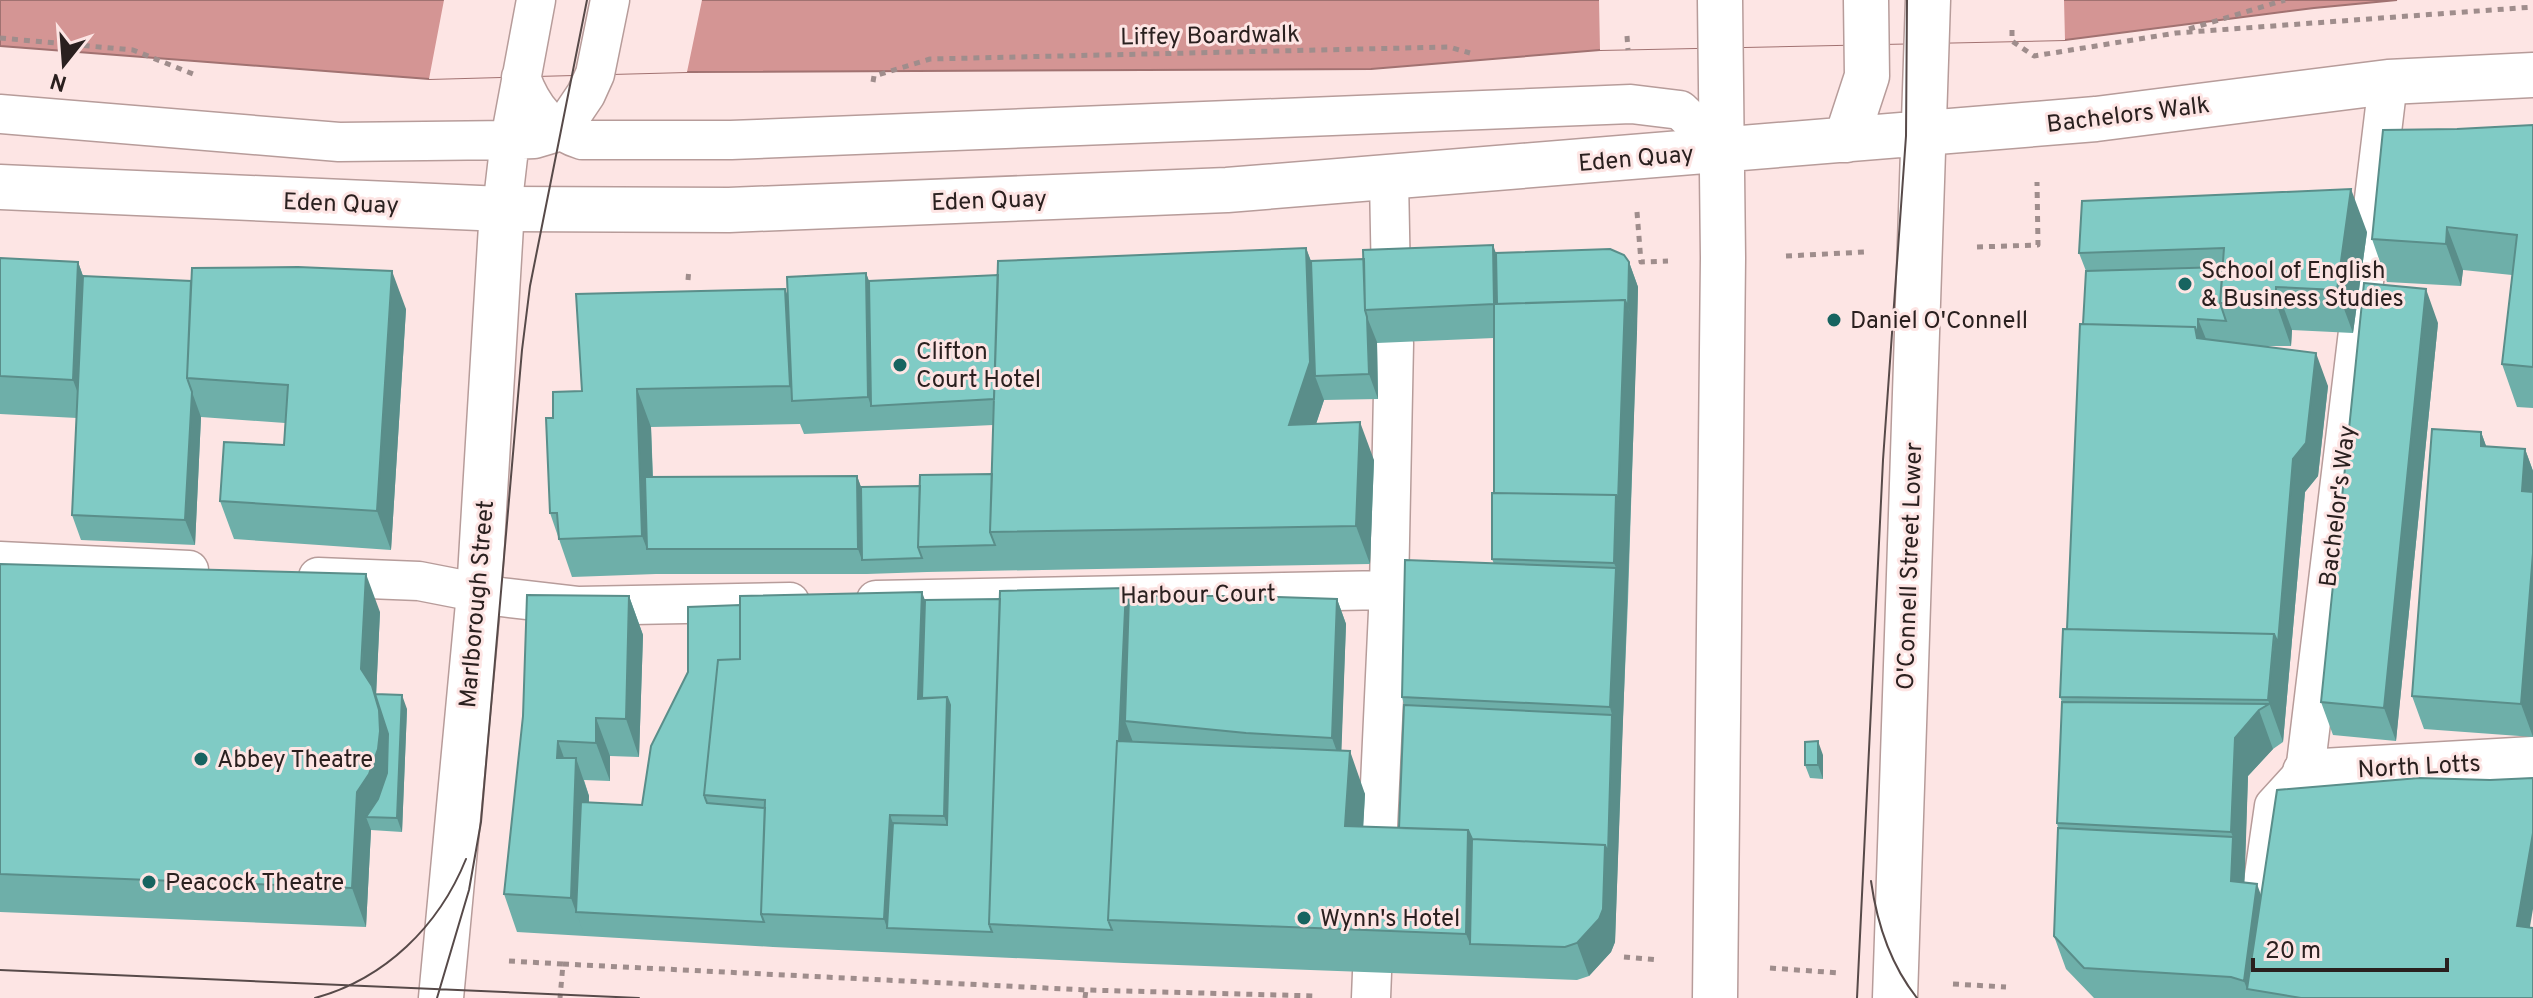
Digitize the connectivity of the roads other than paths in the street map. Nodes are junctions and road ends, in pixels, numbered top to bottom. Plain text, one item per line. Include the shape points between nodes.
1 (536, 0) edge
2 (610, 0) edge
3 (1720, 0) edge
4 (1866, 0) edge
5 (1928, 0) edge
6 (595, 74) junction
7 (2533, 75) edge
8 (521, 77) junction
9 (2388, 82) junction
10 (0, 114) edge
11 (561, 131) junction
12 (1925, 134) junction
13 (510, 140) junction
14 (648, 140) junction
15 (1846, 140) junction
16 (1722, 150) junction
17 (1389, 179) junction
18 (0, 187) edge
19 (502, 209) junction
20 (1391, 283) edge
21 (1394, 343) edge
22 (0, 561) edge
23 (217, 572) edge
24 (279, 575) edge
25 (1389, 590) junction
26 (479, 593) junction
27 (2533, 759) edge
28 (2305, 772) junction
29 (1376, 870) edge
30 (2258, 917) edge
31 (441, 998) edge
32 (1715, 998) edge
33 (1895, 998) edge

1 - 8 lane
2 - 6 lane
3 - 16 main road
4 - 15 main road via 1867,76
5 - 12 main road, O'Connell Street Lower
6 - 11 lane
6 - 14 lane via 603,108 614,122
7 - 9 main road, Bachelors Walk
8 - 11 lane via 534,107
8 - 13 lane
9 - 12 main road, Bachelors Walk via 2096,119
9 - 28 lane, Bachelor's Way
10 - 13 lane, Eden Quay via 339,142
11 - 13 lane, Eden Quay
11 - 14 lane, Eden Quay via 582,140
12 - 15 main road, Bachelors Walk
12 - 33 main road, O'Connell Street Lower
13 - 19 lane
14 - 16 lane, Eden Quay via 1631,104 1680,110
15 - 16 main road, Bachelors Walk
16 - 17 main road, Eden Quay
16 - 32 main road
17 - 19 main road, Eden Quay via 729,210
17 - 20 lane
18 - 19 main road, Eden Quay
19 - 26 main road, Marlborough Street
21 - 25 lane
22 - 23 lane
24 - 26 lane, Harbour Court via 419,581
25 - 26 lane, Harbour Court via 579,606
25 - 29 lane
26 - 31 main road, Marlborough Street
27 - 28 main road, North Lotts
28 - 30 lane via 2274,806

